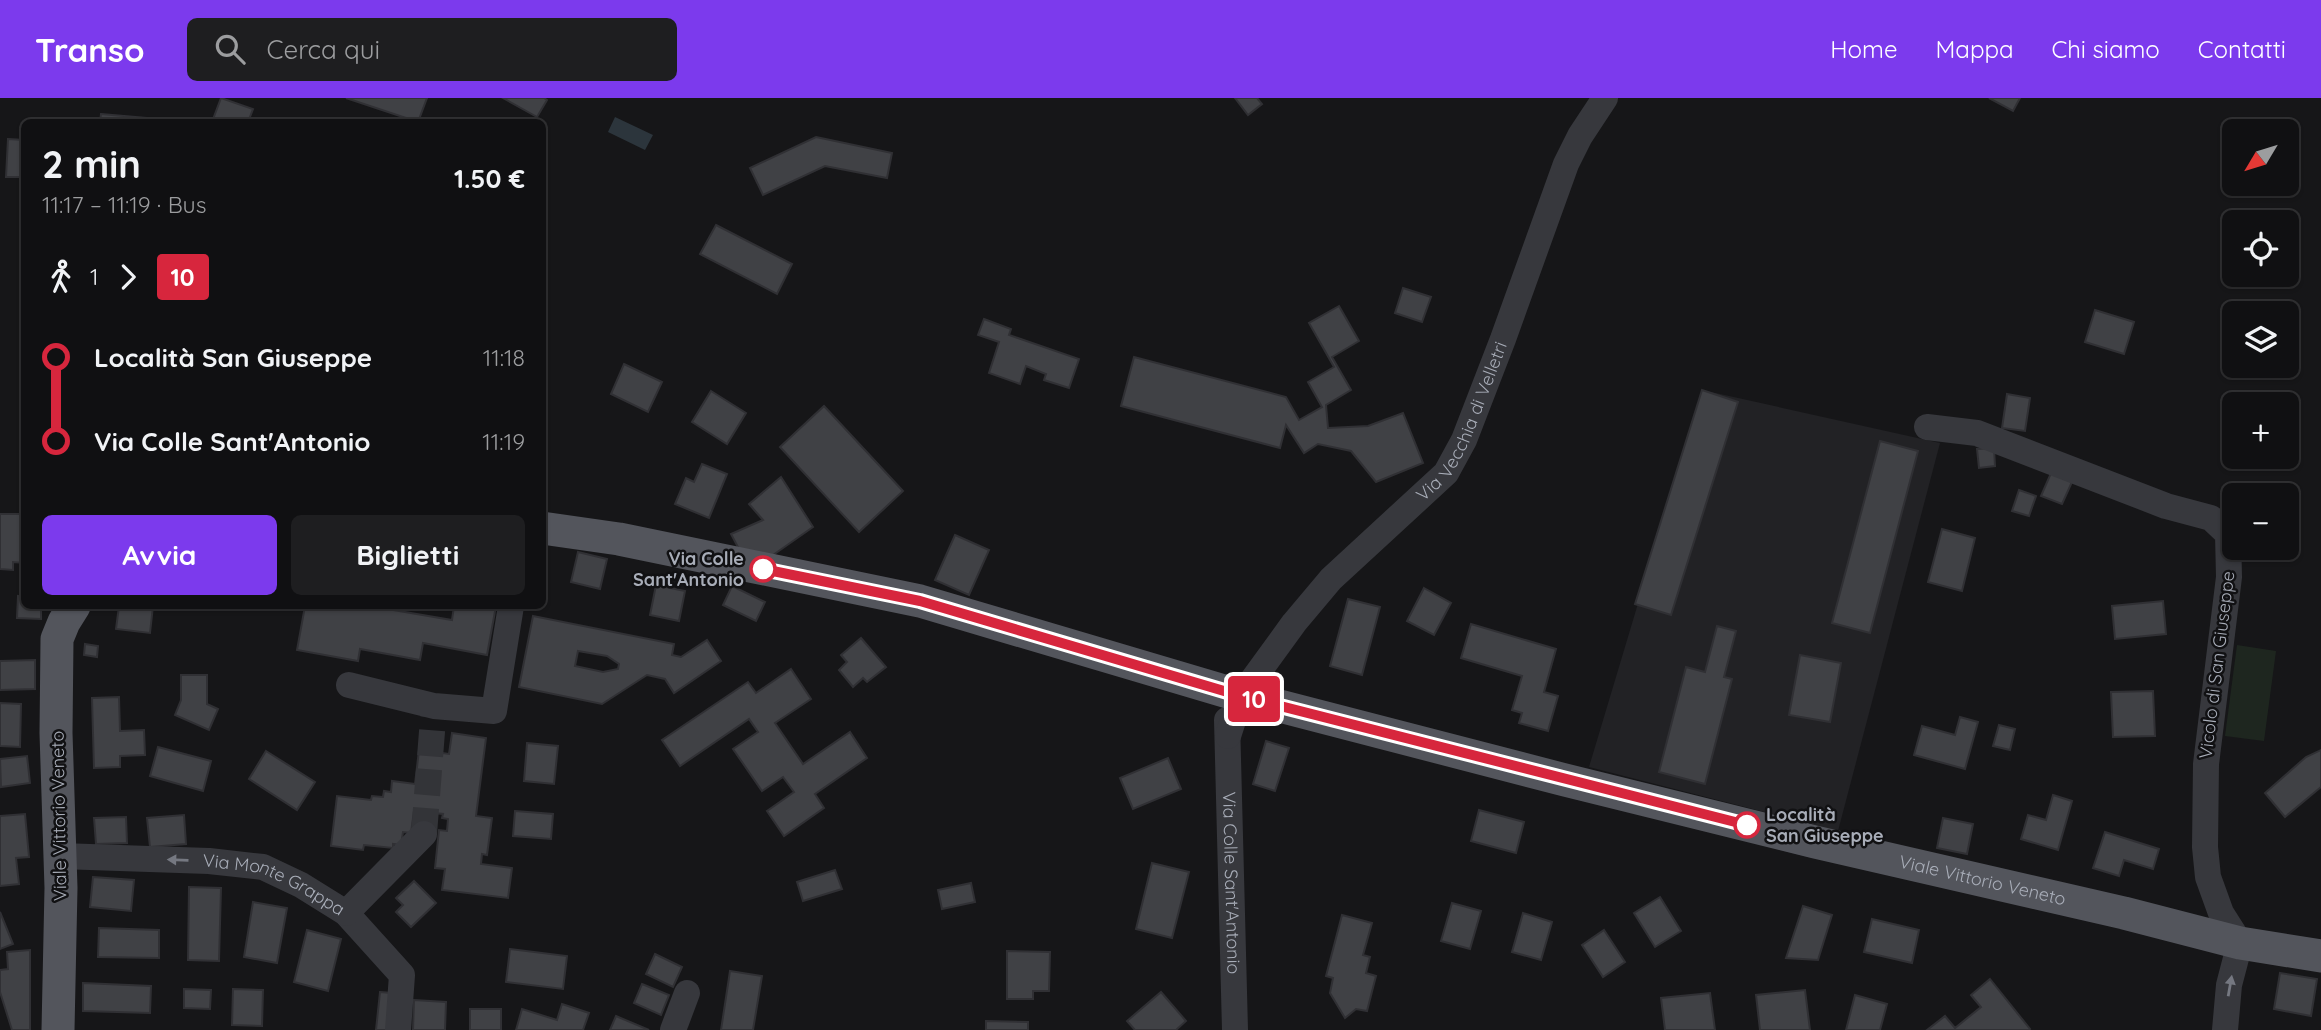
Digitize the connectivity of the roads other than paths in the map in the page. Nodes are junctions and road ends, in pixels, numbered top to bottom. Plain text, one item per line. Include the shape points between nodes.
1 (1605, 98) edge
2 (1927, 427) dead end
3 (546, 529) edge
4 (72, 609) edge
5 (511, 609) edge
6 (349, 685) dead end
7 (1234, 694) junction
8 (424, 834) tunnel mouth
9 (60, 856) junction
10 (346, 913) junction
11 (2240, 943) junction
12 (2321, 956) edge
13 (687, 993) dead end
14 (58, 1030) edge
15 (398, 1030) edge
16 (673, 1030) edge
17 (1234, 1030) edge
18 (2225, 1030) edge

1 - 7 street, Via Vecchia di Velletri via 1566,164 1464,440 1446,473 1331,579
2 - 11 street, Vicolo di San Giuseppe via 1977,433 2165,506 2211,518 2228,534 2229,577 2206,764 2205,847 2208,877 2221,913
3 - 7 main road, Viale Vittorio Veneto via 920,601
4 - 9 main road, Viale Vittorio Veneto via 57,639
5 - 6 street via 494,711 434,706
7 - 11 main road, Viale Vittorio Veneto via 1815,842
7 - 17 street, Via Colle Sant'Antonio via 1228,736
8 - 10 street
10 -> 9 street, Via Monte Grappa via 263,867
9 - 14 main road, Viale Vittorio Veneto
10 - 15 street, Via Monte Grappa via 402,975
11 - 12 main road, Viale Vittorio Veneto
18 -> 11 street
13 - 16 street

